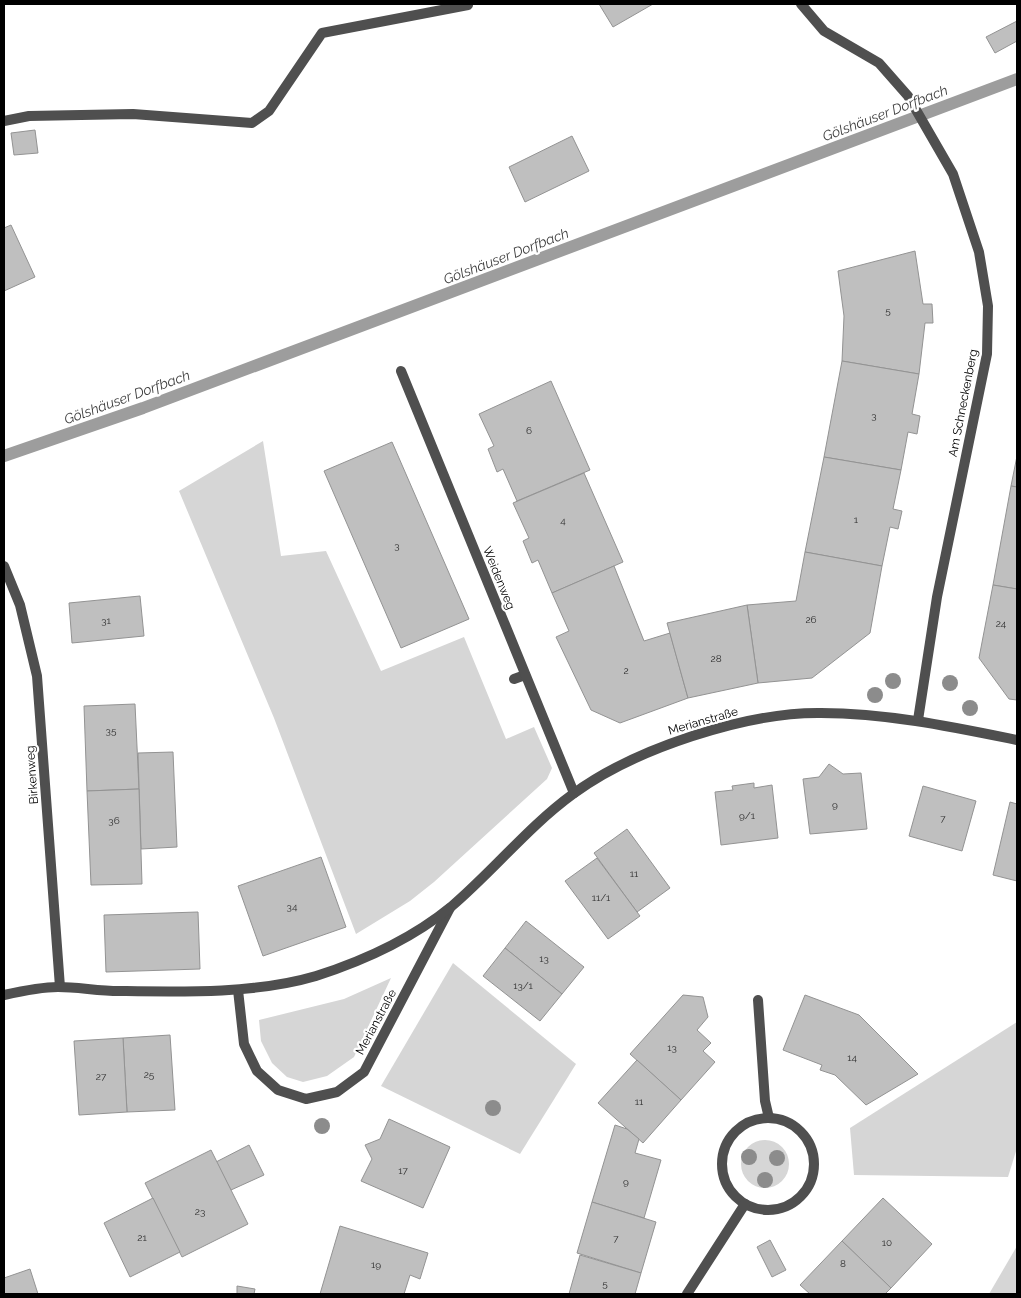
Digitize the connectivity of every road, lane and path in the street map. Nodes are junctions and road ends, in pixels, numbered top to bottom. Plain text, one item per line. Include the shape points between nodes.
1 (801, 4) edge
2 (468, 5) edge
3 (4, 121) edge
4 (401, 372) dead end
5 (4, 566) edge
6 (525, 675) junction
7 (514, 679) dead end
8 (918, 720) junction
9 (1017, 740) edge
10 (574, 793) junction
11 (450, 907) junction
12 (60, 987) junction
13 (238, 990) junction
14 (4, 995) edge
15 (758, 1000) dead end
16 (769, 1118) junction
17 (745, 1204) junction
18 (687, 1294) edge

1 - 8 street, Am Schneckenberg via 824,31 879,63 908,96 953,174 979,252 988,306 987,354 937,597
2 - 3 street via 322,33 269,111 252,123 133,114 29,116
4 - 6 street, Weidenweg
5 - 12 street, Birkenweg via 20,605 37,676
6 - 7 street
6 - 10 street, Weidenweg
8 - 9 street, Merianstraße
8 - 10 street, Merianstraße via 820,712 748,721 676,741 630,760
10 - 11 street, Merianstraße
11 - 13 street, Merianstraße via 389,948 314,976
11 - 13 street, Merianstraße via 364,1072 337,1092 306,1099 278,1090 257,1071 244,1044
12 - 13 street, Merianstraße via 116,991
12 - 14 street, Merianstraße
15 - 16 street
16 - 17 street via 754,1120 741,1127 723,1151 721,1167 725,1181 733,1195
16 - 17 street via 795,1127 805,1136 814,1161 812,1175 803,1193 786,1207 758,1210
17 - 18 street

